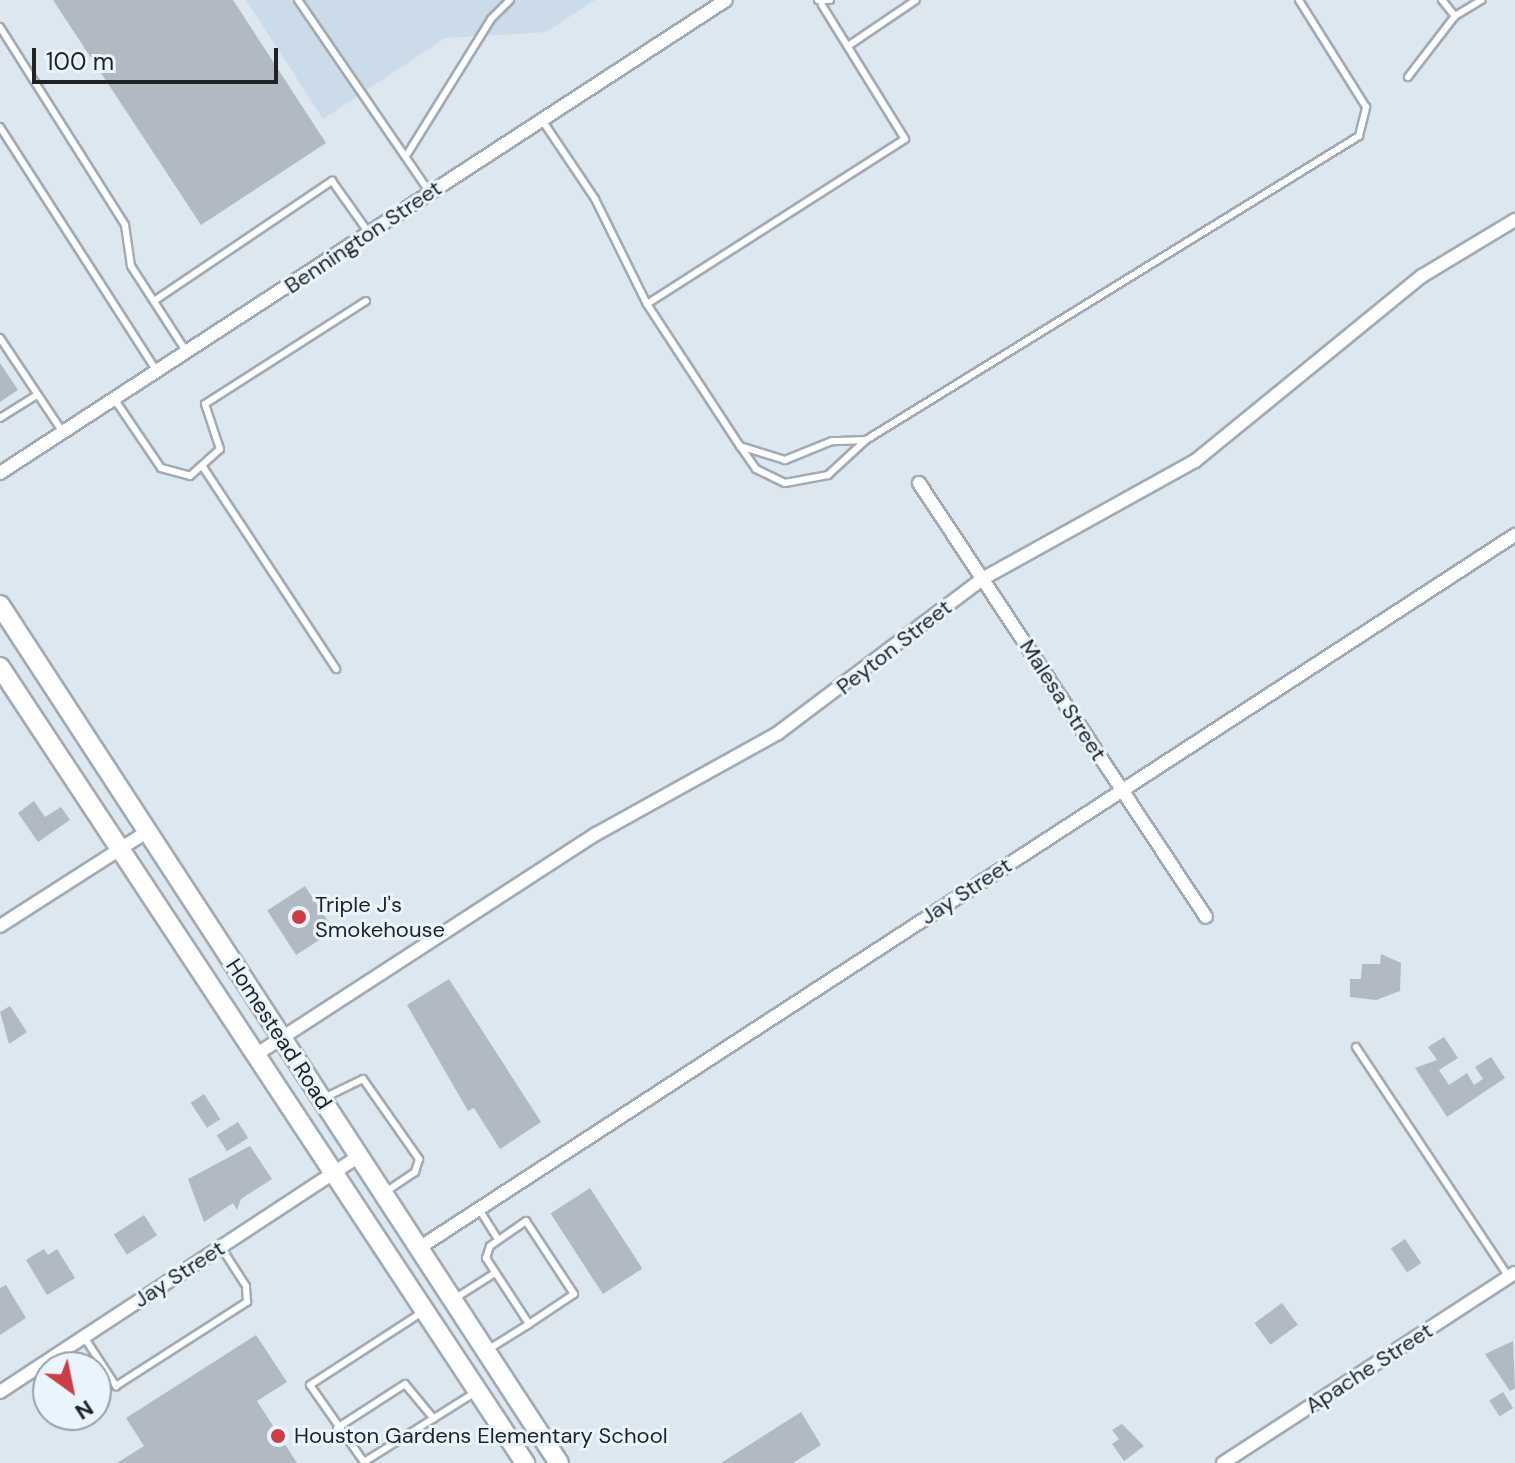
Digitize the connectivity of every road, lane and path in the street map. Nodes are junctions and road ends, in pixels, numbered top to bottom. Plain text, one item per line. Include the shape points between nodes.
1 (298, 0) edge
2 (510, 0) edge
3 (726, 0) edge
4 (830, 0) edge
5 (916, 0) edge
6 (1299, 0) edge
7 (1442, 0) edge
8 (1482, 0) edge
9 (820, 2) edge
10 (1455, 16) junction
11 (0, 27) edge
12 (851, 44) junction
13 (1408, 77) dead end
14 (542, 120) junction
15 (0, 127) edge
16 (408, 153) junction
17 (430, 193) junction
18 (1515, 220) edge
19 (369, 233) junction
20 (154, 301) junction
21 (366, 301) dead end
22 (647, 304) junction
23 (0, 338) edge
24 (188, 354) junction
25 (158, 373) junction
26 (37, 395) junction
27 (115, 400) junction
28 (0, 418) edge
29 (63, 432) junction
30 (866, 440) junction
31 (740, 446) junction
32 (203, 467) junction
33 (0, 473) edge
34 (919, 483) dead end
35 (1515, 535) edge
36 (982, 579) junction
37 (0, 605) edge
38 (0, 667) edge
39 (336, 669) dead end
40 (1123, 791) junction
41 (148, 831) junction
42 (119, 850) junction
43 (1206, 917) dead end
44 (0, 926) edge
45 (282, 1039) junction
46 (1356, 1047) dead end
47 (257, 1054) junction
48 (321, 1100) junction
49 (358, 1157) junction
50 (334, 1173) junction
51 (382, 1194) junction
52 (479, 1209) junction
53 (498, 1239) junction
54 (221, 1247) junction
55 (419, 1248) junction
56 (495, 1273) junction
57 (1512, 1275) edge
58 (452, 1300) junction
59 (424, 1311) junction
60 (529, 1324) junction
61 (84, 1337) junction
62 (486, 1351) junction
63 (478, 1390) junction
64 (0, 1392) edge
65 (434, 1419) junction
66 (337, 1428) junction
67 (525, 1463) edge
68 (559, 1463) edge
69 (1223, 1463) edge

1 - 16 lane via 378,125
2 - 16 lane via 491,19
3 - 14 street, Bennington Street
4 - 9 lane
5 - 12 lane
6 - 30 lane via 1366,107 1359,136
7 - 10 lane
8 - 10 lane
9 - 12 lane
10 - 13 lane
11 - 20 lane via 125,225 131,266
12 - 22 lane via 905,139
14 - 17 street, Bennington Street
14 - 22 lane via 595,199
15 - 25 lane
16 - 17 lane
17 - 19 street, Bennington Street
18 - 36 street, Peyton Street via 1422,276 1195,461
19 - 20 lane via 332,181
19 - 24 street, Bennington Street
20 - 24 lane
21 - 32 lane via 205,404 220,449
22 - 31 lane
23 - 26 lane
24 - 25 street, Bennington Street
25 - 27 street, Bennington Street
26 - 28 lane
26 - 29 lane
27 - 29 street, Bennington Street
27 - 32 lane via 161,468 176,476
29 - 33 street, Bennington Street
30 - 31 lane via 832,441 785,460
30 - 31 lane via 846,464 811,482 764,475
32 - 39 lane
34 - 36 street, Malesa Street
35 - 40 street, Jay Street
36 - 40 street, Malesa Street
36 - 45 street, Peyton Street via 778,733 596,834
37 - 41 main road, Homestead Road
38 - 42 main road, Homestead Road
40 - 43 street, Malesa Street
40 - 52 street, Jay Street
41 - 42 street
41 - 45 main road, Homestead Road
42 - 44 street
42 - 47 main road, Homestead Road
45 - 47 street, Peyton Street
45 - 48 main road, Homestead Road
46 - 57 lane
47 - 50 main road, Homestead Road
48 - 49 main road, Homestead Road
48 - 51 lane via 363,1079 419,1159 415,1172
49 - 50 street, Jay Street
49 - 51 main road, Homestead Road
50 - 54 street, Jay Street
50 - 59 main road, Homestead Road
51 - 55 main road, Homestead Road
52 - 53 lane
52 - 55 street, Jay Street
53 - 56 lane via 486,1258
53 - 60 lane via 526,1221 574,1294
54 - 61 street, Jay Street
54 - 61 lane via 246,1286 247,1302 116,1386
55 - 58 main road, Homestead Road
56 - 58 lane
56 - 60 lane
57 - 69 street, Apache Street
58 - 62 main road, Homestead Road
59 - 63 main road, Homestead Road
59 - 66 lane via 310,1385
60 - 62 lane
61 - 64 street, Jay Street
62 - 68 main road, Homestead Road
63 - 65 lane
63 - 67 main road, Homestead Road
65 - 66 lane via 364,1462
65 - 66 lane via 405,1384

